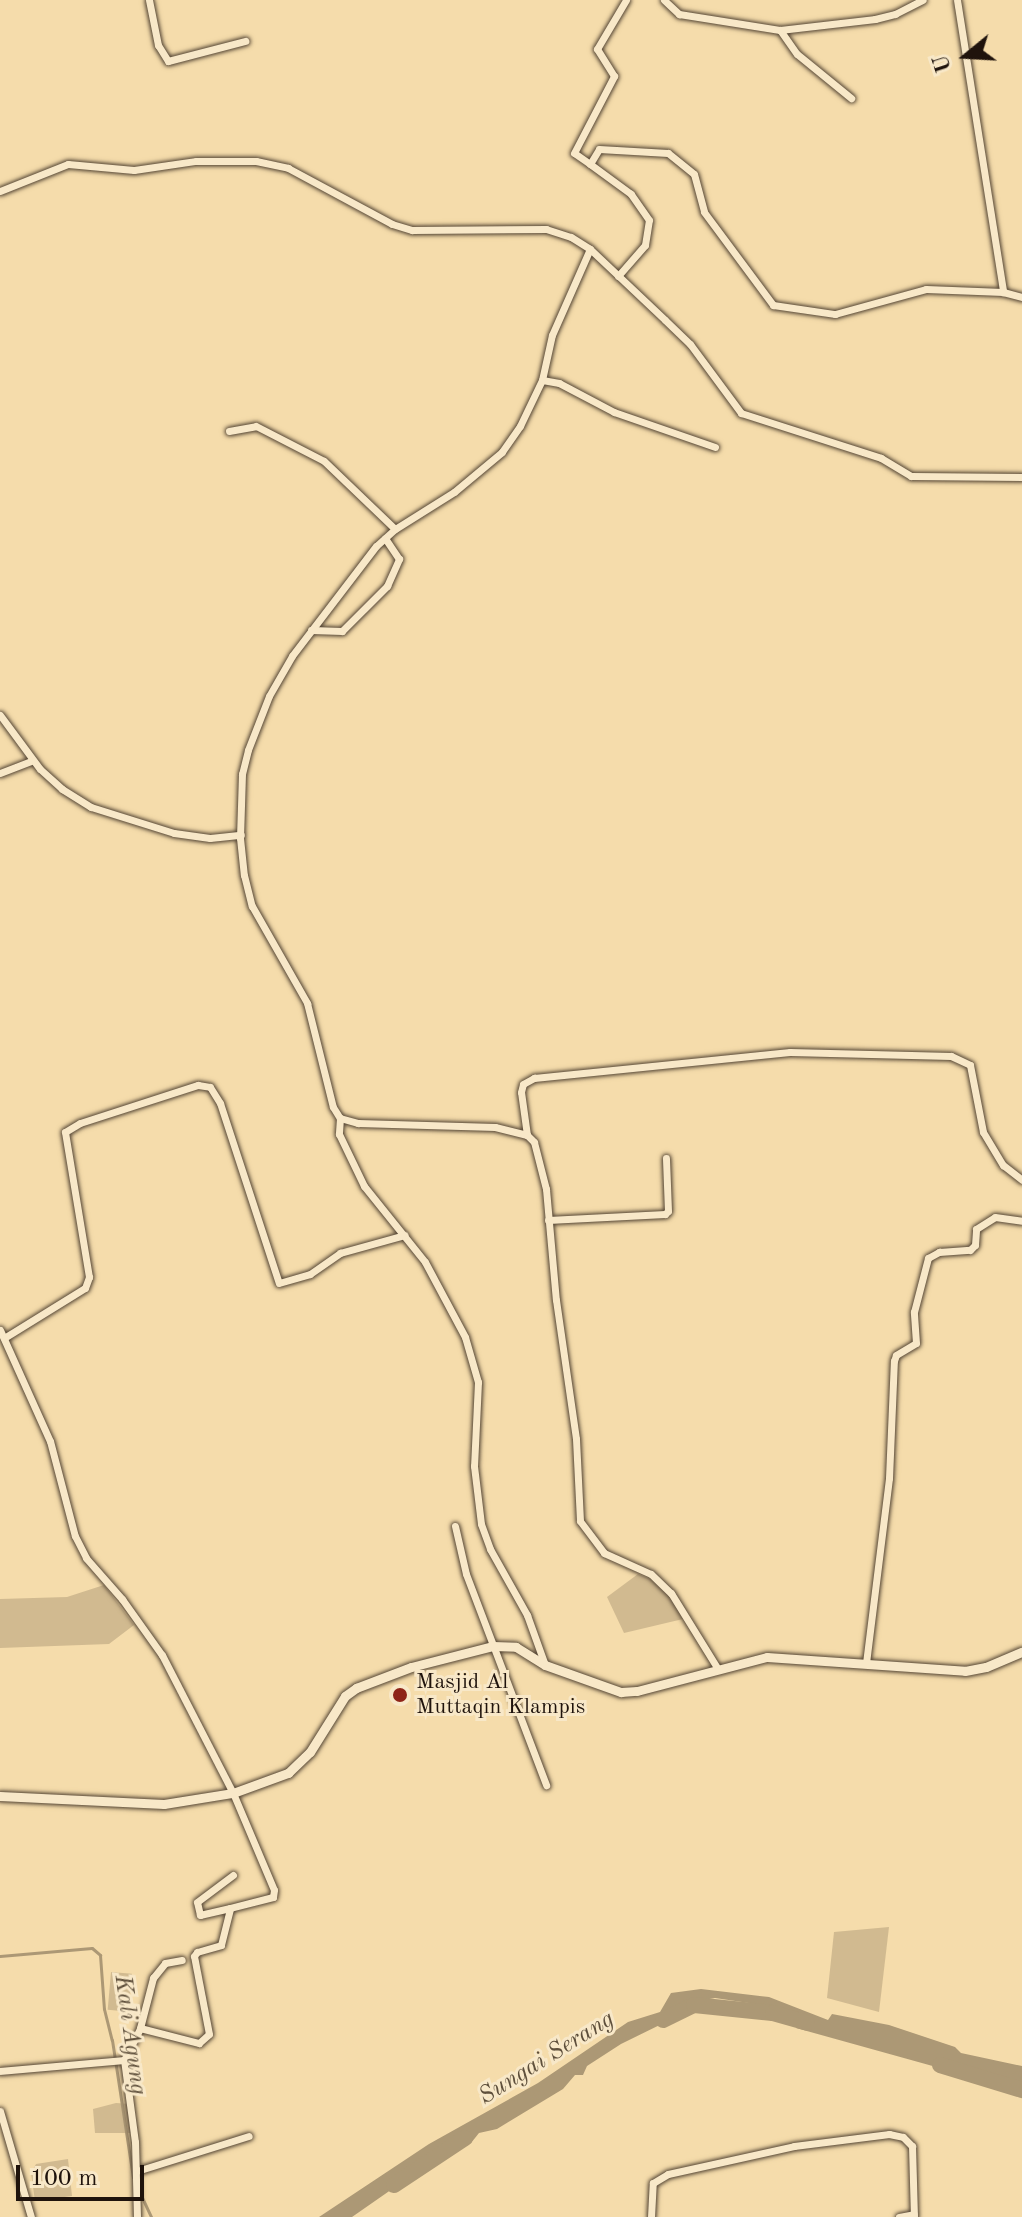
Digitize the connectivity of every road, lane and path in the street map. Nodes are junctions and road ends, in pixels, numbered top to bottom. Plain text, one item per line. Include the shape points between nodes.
1 (149, 0) edge
2 (626, 0) edge
3 (664, 0) edge
4 (923, 0) edge
5 (957, 0) edge
6 (780, 30) junction
7 (245, 41) dead end
8 (851, 98) dead end
9 (590, 164) junction
10 (0, 191) edge
11 (590, 249) junction
12 (618, 276) junction
13 (1003, 292) junction
14 (1022, 297) edge
15 (542, 380) junction
16 (229, 431) dead end
17 (715, 447) dead end
18 (1022, 477) edge
19 (395, 529) junction
20 (385, 538) junction
21 (311, 630) junction
22 (0, 715) edge
23 (32, 761) junction
24 (0, 773) edge
25 (241, 835) junction
26 (340, 1118) junction
27 (527, 1135) junction
28 (666, 1158) dead end
29 (1022, 1180) edge
30 (548, 1220) junction
31 (1022, 1221) edge
32 (405, 1235) junction
33 (0, 1330) edge
34 (4, 1338) junction
35 (455, 1526) dead end
36 (493, 1646) junction
37 (1022, 1652) edge
38 (866, 1663) junction
39 (545, 1665) junction
40 (718, 1669) junction
41 (546, 1785) dead end
42 (233, 1793) junction
43 (0, 1796) edge
44 (233, 1875) dead end
45 (230, 1908) junction
46 (182, 1960) dead end
47 (140, 2028) junction
48 (123, 2060) junction
49 (0, 2071) edge
50 (0, 2111) edge
51 (249, 2136) dead end
52 (137, 2174) junction
53 (914, 2216) edge
54 (31, 2217) edge
55 (137, 2217) edge
56 (651, 2217) edge
57 (899, 2217) edge

1 - 7 street via 158,45 168,61
2 - 9 street via 597,49 614,76 574,153
3 - 6 street via 679,14
4 - 6 street via 875,19
5 - 13 street
6 - 8 street via 805,62
9 - 12 street via 631,194 649,220 645,245
9 - 13 street via 599,149 668,153 694,174 704,212 773,305 835,314 926,289
10 - 11 street via 68,164 134,170 196,161 256,161 288,168 412,230 546,229
11 - 12 street
11 - 15 street via 552,335
12 - 18 street via 690,344 729,401 752,419 881,458 911,476
13 - 14 street
15 - 17 street
15 - 19 street via 502,452 454,492
16 - 19 street via 256,426 324,461
19 - 20 street
20 - 21 street
20 - 21 street via 399,559 387,586 342,631
21 - 25 street via 269,696 248,750 242,774
22 - 23 street
23 - 24 street
23 - 25 street via 62,789 105,812 174,833
25 - 26 street via 252,906 307,1003
26 - 27 street via 495,1127
26 - 32 street via 339,1134 364,1186
27 - 29 street via 521,1092 534,1078 790,1052 951,1056 969,1064 983,1132 1003,1165
27 - 30 street via 539,1152
28 - 30 street via 665,1214
30 - 40 street via 576,1439 580,1521 604,1553 651,1574 671,1593
31 - 38 street via 995,1217 976,1229 970,1250 928,1258 914,1312 916,1343 894,1361 889,1478
32 - 34 street via 340,1253 310,1274 279,1283 220,1103 210,1087 198,1085 65,1132 89,1277 85,1288
32 - 39 street via 425,1262 475,1364 474,1466 481,1524 527,1615
33 - 34 street
34 - 42 street via 50,1441 75,1536 86,1558 162,1655
35 - 36 street via 466,1574
36 - 39 street via 516,1647
36 - 41 street
36 - 42 street via 356,1688 345,1696 310,1752 288,1773
37 - 38 street via 965,1671
38 - 40 street via 767,1657
39 - 40 street via 621,1692
42 - 43 street via 164,1804
42 - 45 street via 275,1894
44 - 45 street via 200,1898 196,1910 206,1915
45 - 47 street via 221,1945 194,1956 210,2026 205,2040 199,2043
46 - 47 street via 158,1969
47 - 48 street
48 - 49 street
48 - 52 street
50 - 54 street
51 - 52 street
52 - 55 street
53 - 56 street via 912,2146 889,2134 794,2146 668,2174 653,2183
53 - 57 street

